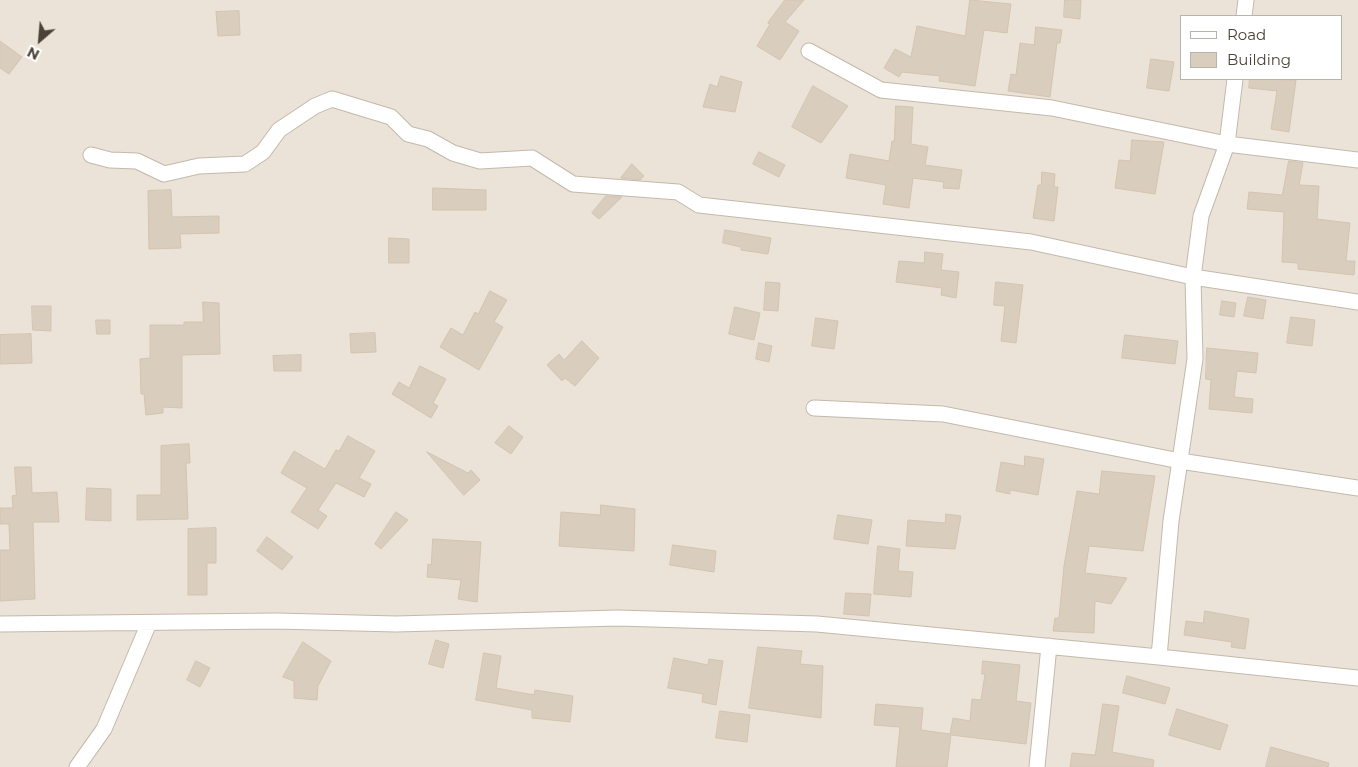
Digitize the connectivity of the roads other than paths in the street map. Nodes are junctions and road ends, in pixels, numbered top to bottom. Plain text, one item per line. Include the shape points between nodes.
1 (1246, 0) edge
2 (1244, 15) edge
3 (809, 51) dead end
4 (1236, 80) edge
5 (1227, 144) junction
6 (90, 155) dead end
7 (1358, 160) edge
8 (1193, 277) junction
9 (1358, 302) edge
10 (814, 408) dead end
11 (1180, 461) junction
12 (1358, 488) edge
13 (149, 623) junction
14 (0, 624) edge
15 (1049, 646) junction
16 (1159, 657) junction
17 (1358, 678) edge
18 (77, 767) edge
19 (1037, 767) edge

1 - 2 street
3 - 5 street via 882,90 1052,108
4 - 5 street
5 - 7 street
5 - 8 street via 1201,216
6 - 8 street via 137,161 164,174 199,166 245,164 263,152 279,130 315,106 332,100 392,116 408,134 480,161 532,158 573,184 678,192 699,205 1031,242
8 - 9 street
8 - 11 street via 1195,359
10 - 11 street via 943,414
11 - 12 street
11 - 16 street via 1171,520
13 - 14 street
13 - 15 street via 277,621 396,624 618,618 817,624
13 - 18 street via 104,728
15 - 16 street
15 - 19 street
16 - 17 street

